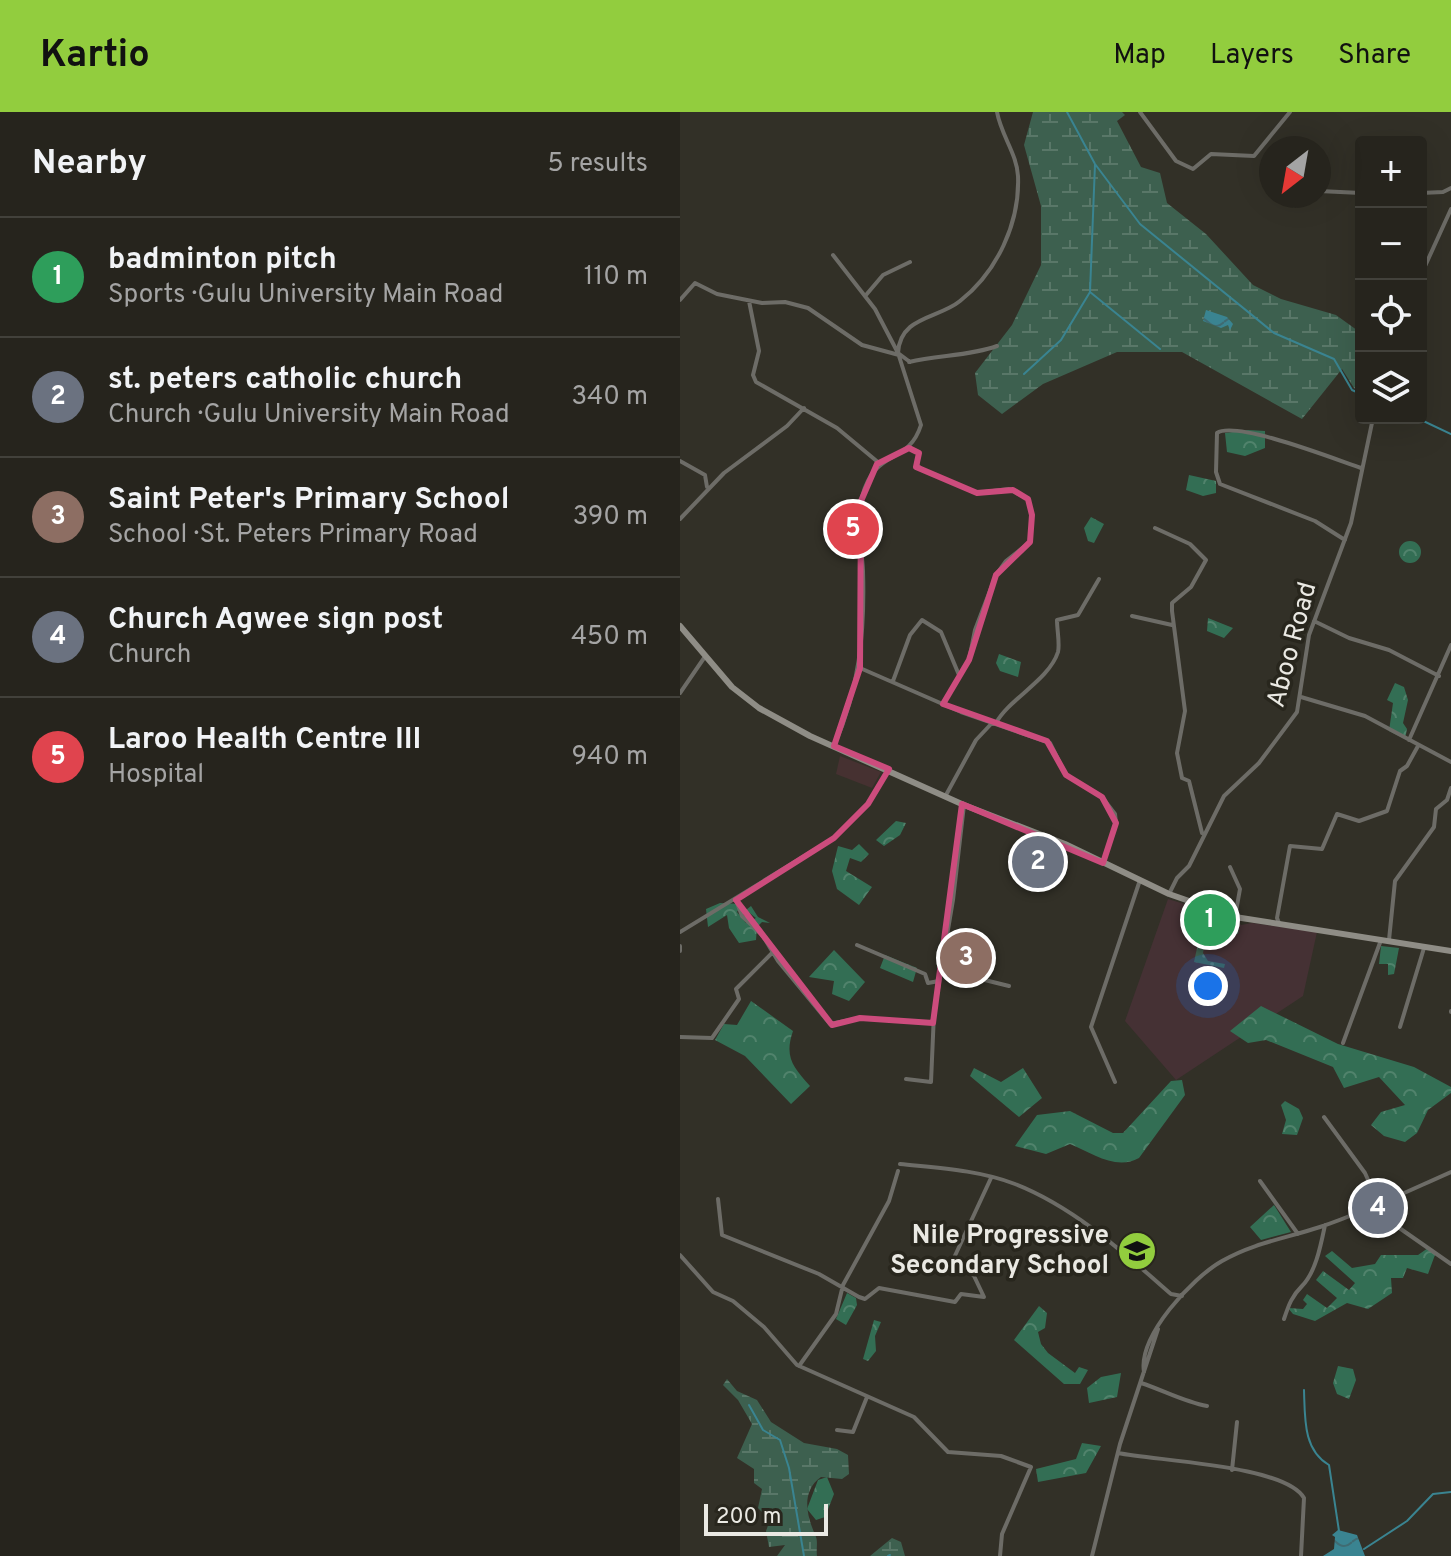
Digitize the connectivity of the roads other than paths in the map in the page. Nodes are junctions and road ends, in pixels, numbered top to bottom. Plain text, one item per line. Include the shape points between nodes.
1 (997, 112) edge
2 (1140, 112) edge
3 (1290, 112) edge
4 (1272, 136) edge
5 (1259, 152) edge
6 (1451, 188) edge
7 (1331, 192) edge
8 (1355, 193) edge
9 (1427, 193) edge
10 (1451, 209) edge
11 (833, 255) dead end
12 (910, 262) dead end
13 (1427, 262) edge
14 (866, 295) junction
15 (680, 300) edge
16 (749, 301) junction
17 (891, 344) junction
18 (997, 346) dead end
19 (881, 351) junction
20 (898, 354) junction
21 (910, 362) junction
22 (903, 363) junction
23 (804, 408) junction
24 (1372, 424) edge
25 (909, 448) junction
26 (680, 461) edge
27 (879, 463) junction
28 (1362, 469) junction
29 (707, 489) junction
30 (680, 519) edge
31 (1155, 528) dead end
32 (1345, 540) junction
33 (1099, 579) dead end
34 (1132, 616) dead end
35 (1313, 620) junction
36 (1172, 625) junction
37 (680, 626) edge
38 (1451, 645) edge
39 (704, 658) junction
40 (860, 668) junction
41 (960, 675) junction
42 (1439, 676) junction
43 (893, 681) junction
44 (680, 693) edge
45 (1301, 697) junction
46 (943, 704) junction
47 (995, 723) junction
48 (1409, 740) junction
49 (834, 746) junction
50 (1418, 746) junction
51 (1451, 762) edge
52 (889, 770) junction
53 (1451, 788) edge
54 (946, 795) junction
55 (964, 805) junction
56 (1203, 835) junction
57 (1103, 863) junction
58 (1230, 867) dead end
59 (1140, 880) junction
60 (1169, 894) junction
61 (736, 900) junction
62 (1235, 917) junction
63 (1280, 925) junction
64 (680, 932) edge
65 (1385, 940) junction
66 (857, 945) dead end
67 (1424, 948) junction
68 (1451, 951) edge
69 (773, 952) junction
70 (940, 969) junction
71 (939, 981) junction
72 (1009, 986) dead end
73 (933, 1023) junction
74 (1400, 1027) dead end
75 (680, 1037) edge
76 (1343, 1043) dead end
77 (906, 1079) dead end
78 (1115, 1082) dead end
79 (1324, 1117) dead end
80 (900, 1164) dead end
81 (898, 1171) dead end
82 (1451, 1172) edge
83 (991, 1178) junction
84 (1260, 1181) dead end
85 (718, 1199) dead end
86 (1380, 1203) junction
87 (1325, 1225) junction
88 (1298, 1234) junction
89 (680, 1255) edge
90 (1451, 1264) edge
91 (843, 1285) junction
92 (1171, 1294) junction
93 (1182, 1296) junction
94 (1174, 1306) junction
95 (1284, 1319) dead end
96 (799, 1366) junction
97 (1141, 1383) junction
98 (867, 1397) junction
99 (1207, 1406) dead end
100 (1237, 1422) dead end
101 (837, 1430) dead end
102 (1118, 1453) junction
103 (1232, 1471) junction
104 (1000, 1556) edge
105 (1092, 1556) edge
106 (1301, 1556) edge

1 - 20 street via 1018,175 1013,223 987,274 958,302 914,324 903,335
2 - 5 street via 1186,168 1197,168 1211,154 1249,158
3 - 4 street
6 - 9 street
7 - 8 street
10 - 13 street
11 - 14 street
12 - 14 street via 883,275
14 - 17 street
15 - 16 street via 695,283
16 - 19 street via 808,308 862,345
16 - 23 street via 759,351 754,380
17 - 19 street
17 - 20 street
18 - 21 street
19 - 20 street
20 - 21 street
20 - 22 street
21 - 22 street
22 - 25 street via 921,419
23 - 27 street
23 - 29 street
24 - 28 street, Aboo Road
25 - 27 street
25 - 41 street via 919,453 921,469 976,493 1010,489 1029,502 1030,542 996,575
26 - 29 street via 707,477
27 - 40 street via 861,501
28 - 32 street, Aboo Road
28 - 32 street via 1230,428 1217,433 1220,484 1315,521
29 - 30 street
31 - 36 street via 1190,544 1206,560 1191,587 1172,603
32 - 35 street, Aboo Road
33 - 47 street via 1078,615 1057,620 1059,649 1054,658
34 - 36 street
35 - 42 street
35 - 45 street, Aboo Road
36 - 56 street via 1185,711 1177,753
37 - 39 street
38 - 42 street
39 - 44 street
39 - 49 street via 759,708
40 - 43 street
40 - 49 street via 851,709
41 - 43 street via 941,632 922,620 910,635
41 - 46 street
42 - 48 street
43 - 46 street
45 - 48 street via 1365,716
45 - 56 street, Aboo Road via 1288,728 1224,796
46 - 47 street
47 - 54 street via 976,740
47 - 57 street via 1050,743 1066,775 1112,809 1116,823
48 - 50 street
49 - 52 street
50 - 51 street
50 - 63 street via 1400,771 1387,811 1359,821 1337,814 1322,849 1290,846
52 - 54 street
52 - 61 street via 868,804 834,838
53 - 65 street via 1436,809 1434,827 1395,881
54 - 55 street
55 - 57 street via 1009,819
55 - 70 street
56 - 60 street, Aboo Road
57 - 59 street
58 - 62 street via 1240,889
59 - 60 street
59 - 78 street via 1091,1027
60 - 62 street
61 - 64 street
61 - 69 street via 742,916
62 - 63 street
63 - 65 street
65 - 67 street
65 - 76 street
66 - 71 street via 925,974 928,983
67 - 68 street
67 - 74 street
69 - 73 street via 832,1025 860,1018
69 - 75 street via 736,989 739,999 712,1038
70 - 71 street
70 - 72 street
71 - 73 street
73 - 77 street via 931,1082
79 - 86 street
80 - 83 street
81 - 91 street via 889,1201
82 - 86 street
83 - 91 street via 953,1260 974,1276 984,1298 961,1294 955,1302 879,1288 865,1299
83 - 92 street via 1019,1185 1084,1222
84 - 88 street
85 - 91 street via 722,1235
86 - 87 street
86 - 90 street via 1385,1218
87 - 88 street
87 - 95 street via 1319,1253 1303,1285 1293,1293
88 - 93 street via 1233,1255
89 - 96 street via 713,1292 764,1327
91 - 96 street via 836,1314
92 - 93 street
92 - 94 street
93 - 94 street
94 - 97 street via 1147,1345
96 - 98 street
97 - 99 street
97 - 102 street
98 - 101 street via 853,1432
98 - 104 street via 914,1417 948,1452 1001,1456 1031,1467 1002,1534
100 - 103 street
102 - 103 street via 1186,1459
102 - 105 street
103 - 106 street via 1273,1477 1302,1494

